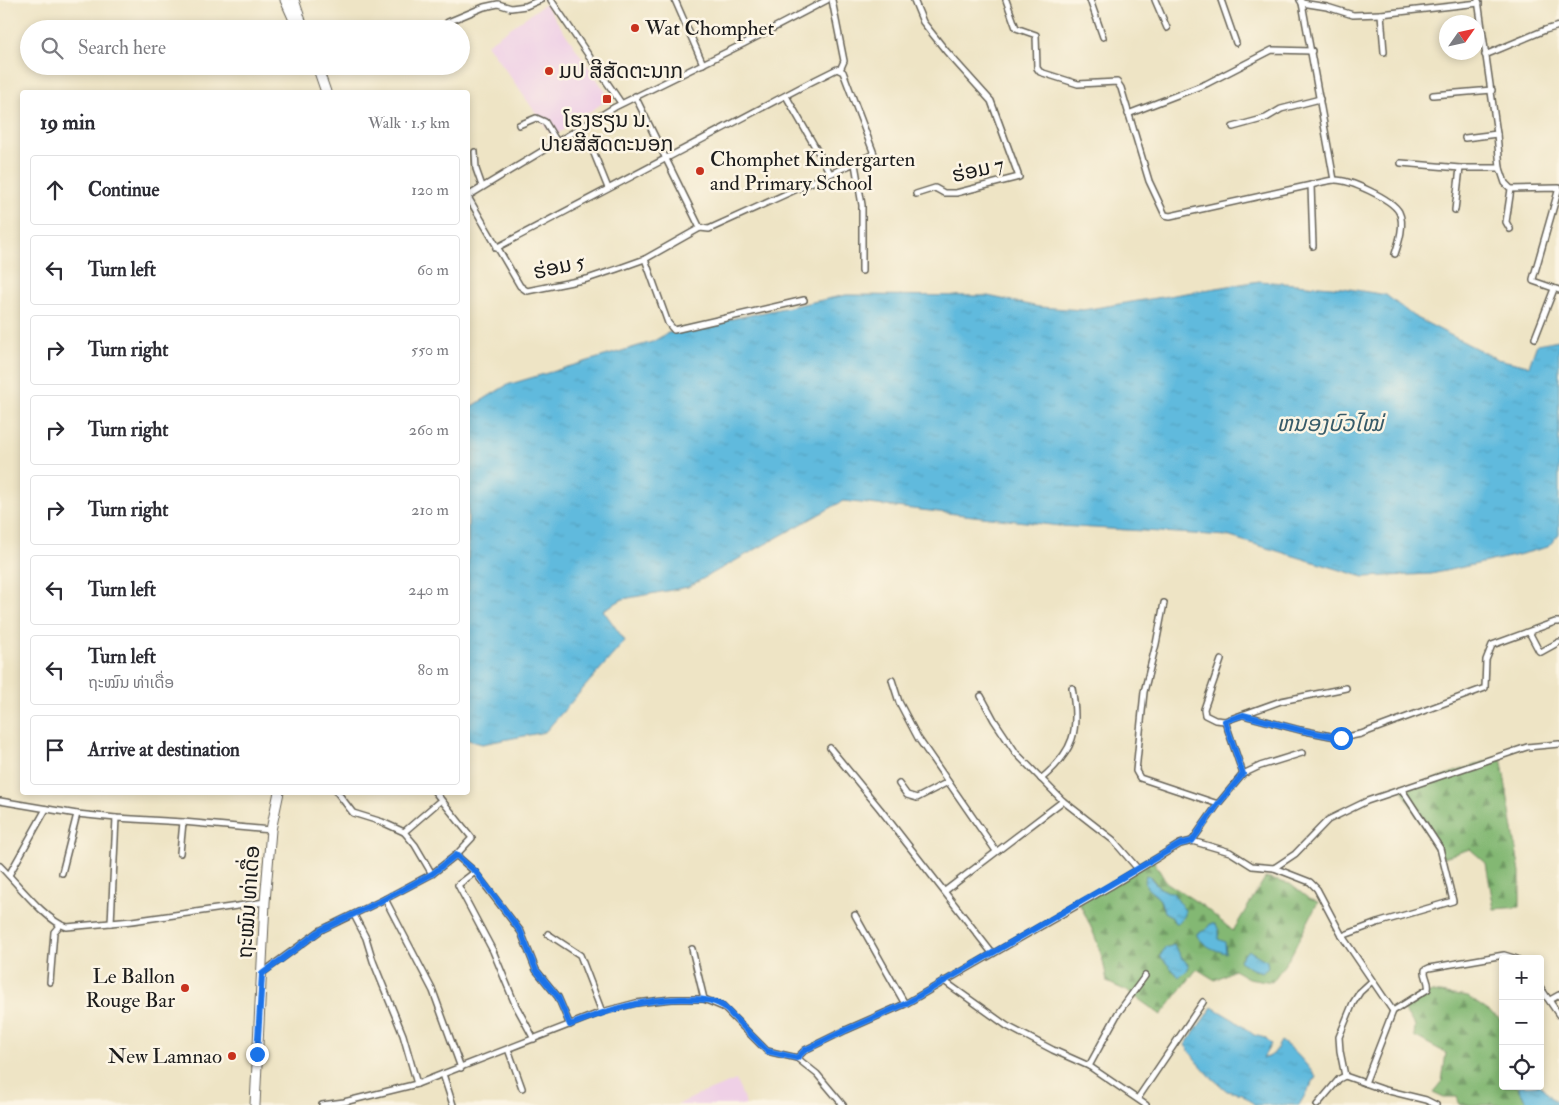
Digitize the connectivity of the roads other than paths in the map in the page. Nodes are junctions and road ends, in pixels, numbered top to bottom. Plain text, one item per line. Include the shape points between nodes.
1 (285, 0) edge
2 (294, 0) edge
3 (540, 0) edge
4 (551, 0) edge
5 (675, 0) edge
6 (826, 0) edge
7 (832, 0) edge
8 (914, 0) edge
9 (1006, 0) edge
10 (1090, 0) edge
11 (1155, 0) edge
12 (1221, 0) edge
13 (1301, 1) edge
14 (1479, 2) edge
15 (1442, 3) edge
16 (1381, 14) junction
17 (294, 20) edge
18 (301, 20) edge
19 (453, 20) edge
20 (1559, 26) edge
21 (1166, 28) dead end
22 (1103, 37) dead end
23 (1236, 43) dead end
24 (1312, 50) junction
25 (1384, 52) dead end
26 (1486, 55) junction
27 (703, 64) junction
28 (840, 70) junction
29 (320, 75) edge
30 (325, 90) edge
31 (1492, 90) junction
32 (1433, 95) dead end
33 (635, 96) junction
34 (786, 96) junction
35 (1320, 99) junction
36 (621, 103) junction
37 (1128, 114) junction
38 (519, 125) dead end
39 (1233, 127) dead end
40 (579, 128) junction
41 (1497, 134) junction
42 (1465, 138) dead end
43 (558, 142) junction
44 (474, 152) dead end
45 (666, 158) junction
46 (1402, 163) dead end
47 (855, 164) junction
48 (1460, 168) junction
49 (1500, 168) junction
50 (830, 173) junction
51 (1334, 180) junction
52 (1311, 185) junction
53 (482, 186) junction
54 (608, 188) junction
55 (1511, 189) junction
56 (916, 194) dead end
57 (470, 195) edge
58 (470, 200) edge
59 (1455, 210) dead end
60 (700, 228) junction
61 (1510, 229) dead end
62 (1313, 246) dead end
63 (496, 248) junction
64 (1395, 254) dead end
65 (645, 258) junction
66 (862, 271) dead end
67 (1556, 289) edge
68 (804, 300) dead end
69 (1535, 338) dead end
70 (1164, 603) dead end
71 (1559, 622) edge
72 (1529, 632) junction
73 (1559, 642) edge
74 (1221, 660) dead end
75 (892, 680) dead end
76 (1072, 688) dead end
77 (1346, 688) dead end
78 (981, 696) dead end
79 (1243, 715) junction
80 (1225, 721) junction
81 (1559, 744) edge
82 (830, 748) dead end
83 (1302, 754) dead end
84 (1243, 774) junction
85 (1041, 779) junction
86 (948, 782) junction
87 (899, 784) dead end
88 (1402, 790) junction
89 (278, 795) edge
90 (339, 795) edge
91 (437, 795) edge
92 (441, 800) junction
93 (0, 801) edge
94 (1063, 802) junction
95 (1218, 804) junction
96 (46, 809) junction
97 (77, 814) junction
98 (116, 818) junction
99 (182, 822) junction
100 (271, 830) junction
101 (404, 832) junction
102 (1192, 841) junction
103 (996, 852) junction
104 (180, 853) dead end
105 (456, 855) junction
106 (0, 866) edge
107 (1274, 868) junction
108 (1138, 869) junction
109 (476, 872) junction
110 (62, 873) dead end
111 (432, 874) junction
112 (9, 875) junction
113 (945, 891) junction
114 (385, 899) junction
115 (265, 902) junction
116 (354, 914) junction
117 (855, 916) dead end
118 (111, 923) junction
119 (60, 925) junction
120 (548, 934) dead end
121 (1342, 936) junction
122 (692, 949) dead end
123 (992, 953) junction
124 (1499, 956) edge
125 (262, 974) junction
126 (1145, 976) dead end
127 (944, 981) junction
128 (1372, 981) junction
129 (50, 982) dead end
130 (1544, 992) edge
131 (1559, 995) edge
132 (704, 999) junction
133 (1550, 1000) junction
134 (1203, 1002) dead end
135 (905, 1004) junction
136 (1393, 1011) junction
137 (602, 1012) junction
138 (1559, 1015) edge
139 (570, 1025) junction
140 (534, 1039) junction
141 (508, 1049) junction
142 (797, 1058) junction
143 (1089, 1066) junction
144 (460, 1068) junction
145 (442, 1074) junction
146 (1345, 1076) junction
147 (1365, 1083) junction
148 (417, 1084) junction
149 (522, 1088) dead end
150 (1138, 1098) junction
151 (255, 1105) edge
152 (322, 1105) edge
153 (453, 1105) edge
154 (843, 1105) edge
155 (1146, 1105) edge
156 (1317, 1105) edge
157 (1436, 1105) edge

1 - 17 main road
2 - 18 main road
3 - 19 street via 511,8 498,4 484,7
4 - 36 street
5 - 27 street
6 - 27 street
7 - 28 street via 844,61
8 - 56 street, ຮ່ອມ 7 via 923,22 991,101 1019,177 956,193 944,194 935,188
9 - 37 street via 1016,28 1036,35 1040,72 1078,84 1117,82
10 - 22 street
11 - 21 street
12 - 23 street
13 - 16 street via 1353,15
13 - 24 street
14 - 15 street
14 - 26 street
15 - 16 street
16 - 25 street
20 - 26 street
24 - 35 street
24 - 37 street via 1272,50 1206,84
26 - 31 street
27 - 33 street
28 - 34 street
28 - 47 street, ຮ່ອມ 5 via 874,154
29 - 30 main road
31 - 32 street
31 - 41 street
33 - 36 street
33 - 45 street
34 - 45 street
34 - 50 street
35 - 39 street
35 - 51 street
36 - 40 street
37 - 52 street via 1148,181 1165,215
38 - 43 street via 536,118 544,122
40 - 43 street
40 - 54 street via 593,150
41 - 42 street
41 - 49 street
43 - 53 street
44 - 53 street
45 - 54 street
45 - 60 street
46 - 48 street
47 - 50 street, ຮ່ອມ 5
47 - 66 street via 862,205
48 - 49 street
48 - 59 street
49 - 55 street
50 - 60 street, ຮ່ອມ 5 via 709,228
51 - 52 street
51 - 64 street via 1350,182 1391,203 1399,211 1401,226
52 - 62 street
53 - 57 street
54 - 63 street
55 - 61 street via 1506,222
55 - 67 street via 1559,188 1533,279
58 - 63 street, ຮ່ອມ 5
60 - 65 street, ຮ່ອມ 5
63 - 65 street, ຮ່ອມ 5 via 520,286 527,291 587,279
65 - 68 street via 668,323 674,330
67 - 69 street
70 - 95 street via 1144,692 1136,771 1140,778
71 - 72 street
72 - 73 street via 1541,652
72 - 79 street via 1492,644 1486,660 1485,688 1361,734 1341,738
74 - 80 street via 1204,709 1208,717
75 - 86 street via 899,702 918,738
76 - 85 street via 1075,706 1070,746 1056,766
77 - 79 street via 1281,702
78 - 85 street via 1016,754
79 - 80 street
80 - 84 street
81 - 88 street via 1527,747
82 - 113 street
83 - 84 street
84 - 95 street
85 - 94 street
86 - 87 street via 917,798 907,795
86 - 103 street
88 - 107 street via 1367,801 1328,820 1294,854
88 - 121 street via 1440,848 1454,901
89 - 100 main road, ຖະໝົນ ທ່າເດື່ອ
90 - 101 street via 353,813
91 - 92 street
92 - 101 street
92 - 105 street via 472,838
93 - 96 street
94 - 103 street
94 - 108 street via 1103,830
95 - 102 street
96 - 97 street
96 - 112 street
97 - 98 street
97 - 110 street
98 - 99 street
98 - 118 street
99 - 100 street
99 - 104 street
100 - 115 main road, ຖະໝົນ ທ່າເດື່ອ
101 - 111 street
102 - 107 street via 1230,852 1252,866
102 - 108 street via 1180,844
103 - 113 street
105 - 109 street
105 - 111 street
106 - 112 street
107 - 121 street via 1314,886
108 - 123 street
109 - 139 street via 521,932 536,970 558,997
109 - 140 street via 458,885
111 - 114 street
112 - 119 street
113 - 123 street
114 - 116 street
114 - 144 street via 433,991
115 - 118 street
115 - 125 main road, ຖະໝົນ ທ່າເດື່ອ
116 - 125 street via 321,930
116 - 148 street via 403,1035
117 - 135 street
118 - 119 street
119 - 129 street via 54,932
120 - 137 street via 580,955
121 - 128 street
122 - 132 street
123 - 127 street
124 - 136 street via 1428,968 1425,974 1428,989
125 - 151 main road, ຖະໝົນ ທ່າເດື່ອ
126 - 143 street via 1118,1013
127 - 135 street
127 - 143 street via 1008,1026
128 - 136 street
128 - 146 street via 1353,1003 1339,1037
130 - 133 street
131 - 133 street
132 - 137 street via 655,1000
132 - 142 street via 723,1006 767,1051
133 - 138 street
134 - 150 street
135 - 142 street via 805,1050
136 - 147 street
137 - 139 street
139 - 140 street
140 - 141 street
141 - 144 street
141 - 149 street
142 - 154 street via 817,1074
143 - 150 street
144 - 145 street
145 - 148 street
145 - 153 street
146 - 147 street
146 - 156 street
147 - 157 street
148 - 152 street
150 - 155 street

